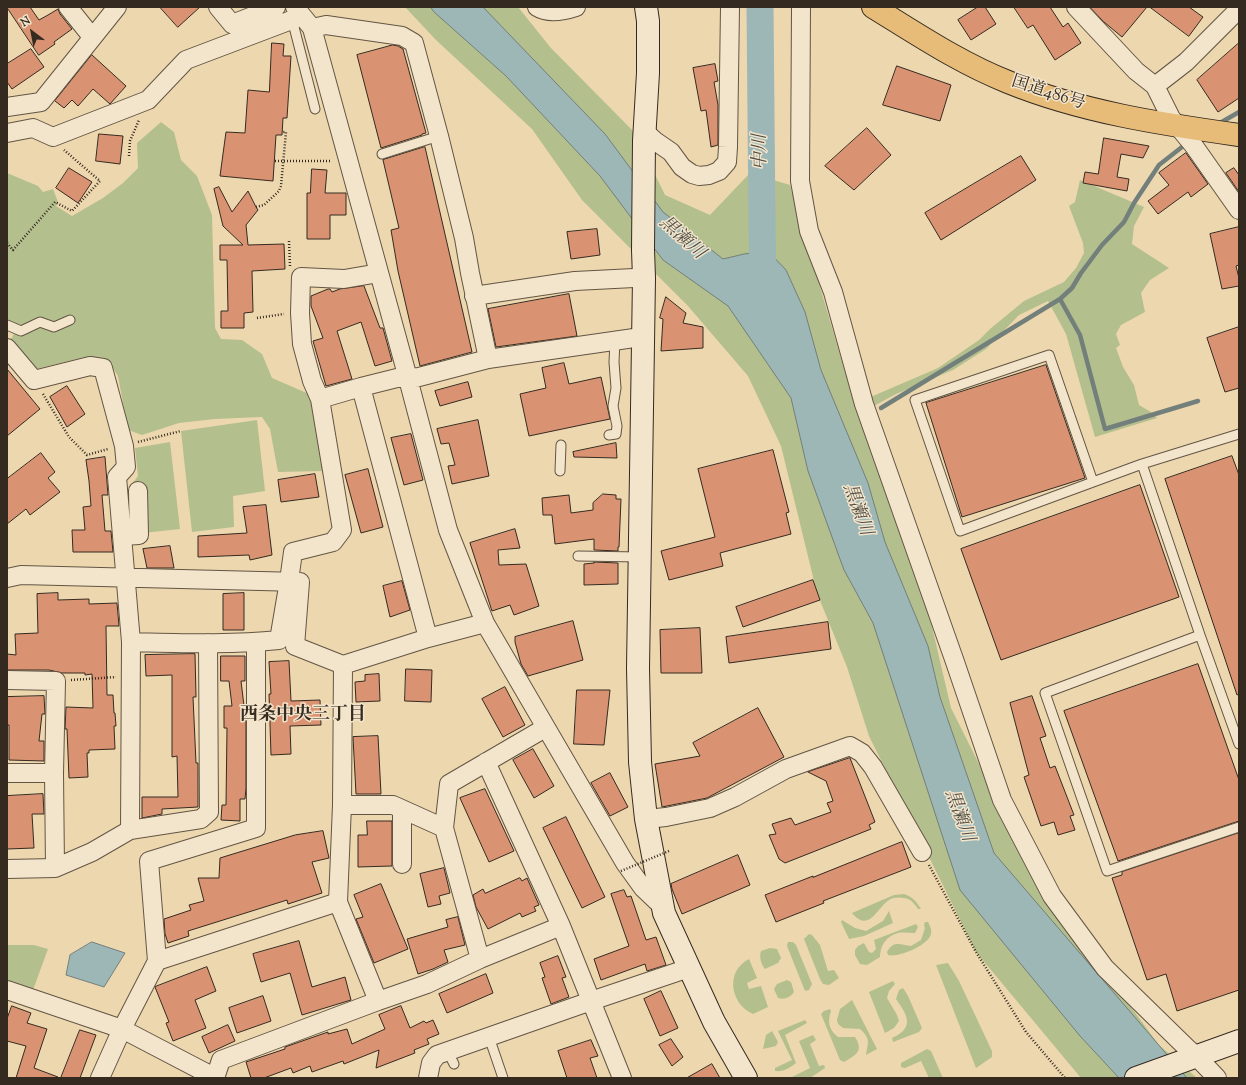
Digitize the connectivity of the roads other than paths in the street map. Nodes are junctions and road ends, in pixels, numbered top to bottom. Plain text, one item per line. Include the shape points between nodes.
1 (68, 7) edge
2 (117, 7) edge
3 (218, 7) edge
4 (276, 7) edge
5 (537, 7) edge
6 (576, 7) edge
7 (646, 7) edge
8 (730, 7) edge
9 (801, 7) edge
10 (873, 7) edge
11 (1076, 7) edge
12 (1239, 9) edge
13 (300, 17) edge
14 (92, 37) junction
15 (1156, 86) junction
16 (7, 107) edge
17 (315, 109) dead end
18 (1178, 126) junction
19 (7, 133) edge
20 (1239, 135) edge
21 (439, 136) junction
22 (644, 136) junction
23 (382, 154) dead end
24 (1239, 210) edge
25 (379, 273) junction
26 (644, 278) junction
27 (474, 296) junction
28 (70, 320) dead end
29 (7, 325) edge
30 (643, 338) junction
31 (615, 341) junction
32 (7, 348) edge
33 (488, 359) junction
34 (407, 377) junction
35 (361, 387) junction
36 (320, 399) junction
37 (1239, 434) edge
38 (609, 436) dead end
39 (561, 445) dead end
40 (1142, 464) junction
41 (560, 471) dead end
42 (1092, 482) junction
43 (138, 491) dead end
44 (123, 536) junction
45 (578, 556) dead end
46 (640, 557) junction
47 (7, 578) edge
48 (126, 578) junction
49 (289, 581) junction
50 (485, 623) junction
51 (1200, 635) junction
52 (428, 638) junction
53 (131, 642) junction
54 (256, 642) junction
55 (208, 643) junction
56 (343, 665) junction
57 (7, 680) edge
58 (545, 728) junction
59 (1239, 744) edge
60 (486, 762) junction
61 (54, 772) junction
62 (7, 773) edge
63 (342, 805) junction
64 (402, 809) junction
65 (646, 819) junction
66 (1239, 827) edge
67 (444, 828) junction
68 (130, 830) junction
69 (922, 852) road end
70 (402, 864) dead end
71 (55, 868) junction
72 (7, 870) edge
73 (338, 902) junction
74 (663, 907) junction
75 (561, 926) junction
76 (480, 959) junction
77 (156, 961) junction
78 (689, 968) junction
79 (7, 990) edge
80 (378, 1001) junction
81 (591, 1001) junction
82 (122, 1029) junction
83 (489, 1037) junction
84 (1239, 1041) edge
85 (1196, 1056) junction
86 (100, 1078) edge
87 (215, 1078) edge
88 (428, 1078) edge
89 (503, 1078) edge
90 (622, 1078) edge
91 (746, 1078) edge
92 (1136, 1078) edge
93 (1218, 1078) edge

1 - 14 street
2 - 14 street
3 - 4 street via 232,24
5 - 6 street via 542,10 562,11
7 - 22 street via 648,73
8 - 22 street via 727,162 719,171 709,175 692,174 682,167 671,152
9 - 85 street via 800,181 809,231 833,292 864,404 1002,800 1052,896 1105,968
10 - 18 highway, 国道486号 via 965,62 1008,82 1065,103
11 - 15 street via 1136,70
12 - 15 street via 1186,62
13 - 17 lane
13 - 19 street via 186,60 148,100 53,137 33,128
13 - 21 street via 326,26 402,36 414,42
13 - 25 street
14 - 16 street via 40,102
15 - 18 street via 1171,118
18 - 20 highway, 国道486号
18 - 24 street
21 - 23 lane
21 - 27 street via 464,238
22 - 26 street
25 - 34 street
25 - 36 street via 344,279 301,277 302,344 312,381
26 - 27 street via 575,281
26 - 30 street
27 - 33 street
28 - 29 lane via 54,327 40,322 21,331
30 - 31 street
30 - 46 street
31 - 33 street
31 - 38 lane via 616,388 613,406 616,434
32 - 44 street via 34,380 90,366 103,368 124,446 126,467 117,477
33 - 34 street via 419,377
34 - 35 street
34 - 50 street via 448,530
35 - 36 street
35 - 52 street
36 - 49 street via 342,530 333,542 293,552
37 - 40 lane
39 - 41 lane
40 - 42 lane
40 - 51 lane
42 - 42 lane via 960,531 915,400 1048,355
43 - 44 street via 138,535
44 - 48 street
45 - 46 lane
46 - 65 street via 640,762
47 - 48 street via 21,575
48 - 49 street
48 - 53 street
49 - 54 street via 279,640
49 - 56 street via 300,582 295,646
50 - 52 street
50 - 58 street
51 - 59 lane
51 - 66 lane via 1045,693 1107,870
52 - 56 street
53 - 55 street
53 - 68 street
54 - 55 street
54 - 77 street via 256,828 149,861
55 - 68 street via 209,812 201,820
56 - 63 street
57 - 61 street via 56,682
58 - 60 street
58 - 74 street via 625,863 643,888
60 - 67 street via 449,784
60 - 75 street
61 - 62 street
61 - 71 street
63 - 64 street via 393,805
63 - 73 street
64 - 67 street
64 - 70 street
65 - 69 street via 710,808 786,769 850,746 862,753 873,767
65 - 74 street
67 - 76 street
68 - 71 street via 92,852
71 - 72 street
73 - 77 street
73 - 80 street
74 - 78 street
75 - 76 street
75 - 81 street
76 - 80 street via 428,984
77 - 82 street
78 - 81 street
78 - 91 street via 714,1022
79 - 82 street
80 - 87 street via 221,1060
81 - 83 street
81 - 90 street
82 - 86 street
82 - 87 street
83 - 88 street via 451,1058 437,1056 431,1063
83 - 89 lane
84 - 85 street
85 - 92 street
85 - 93 street

